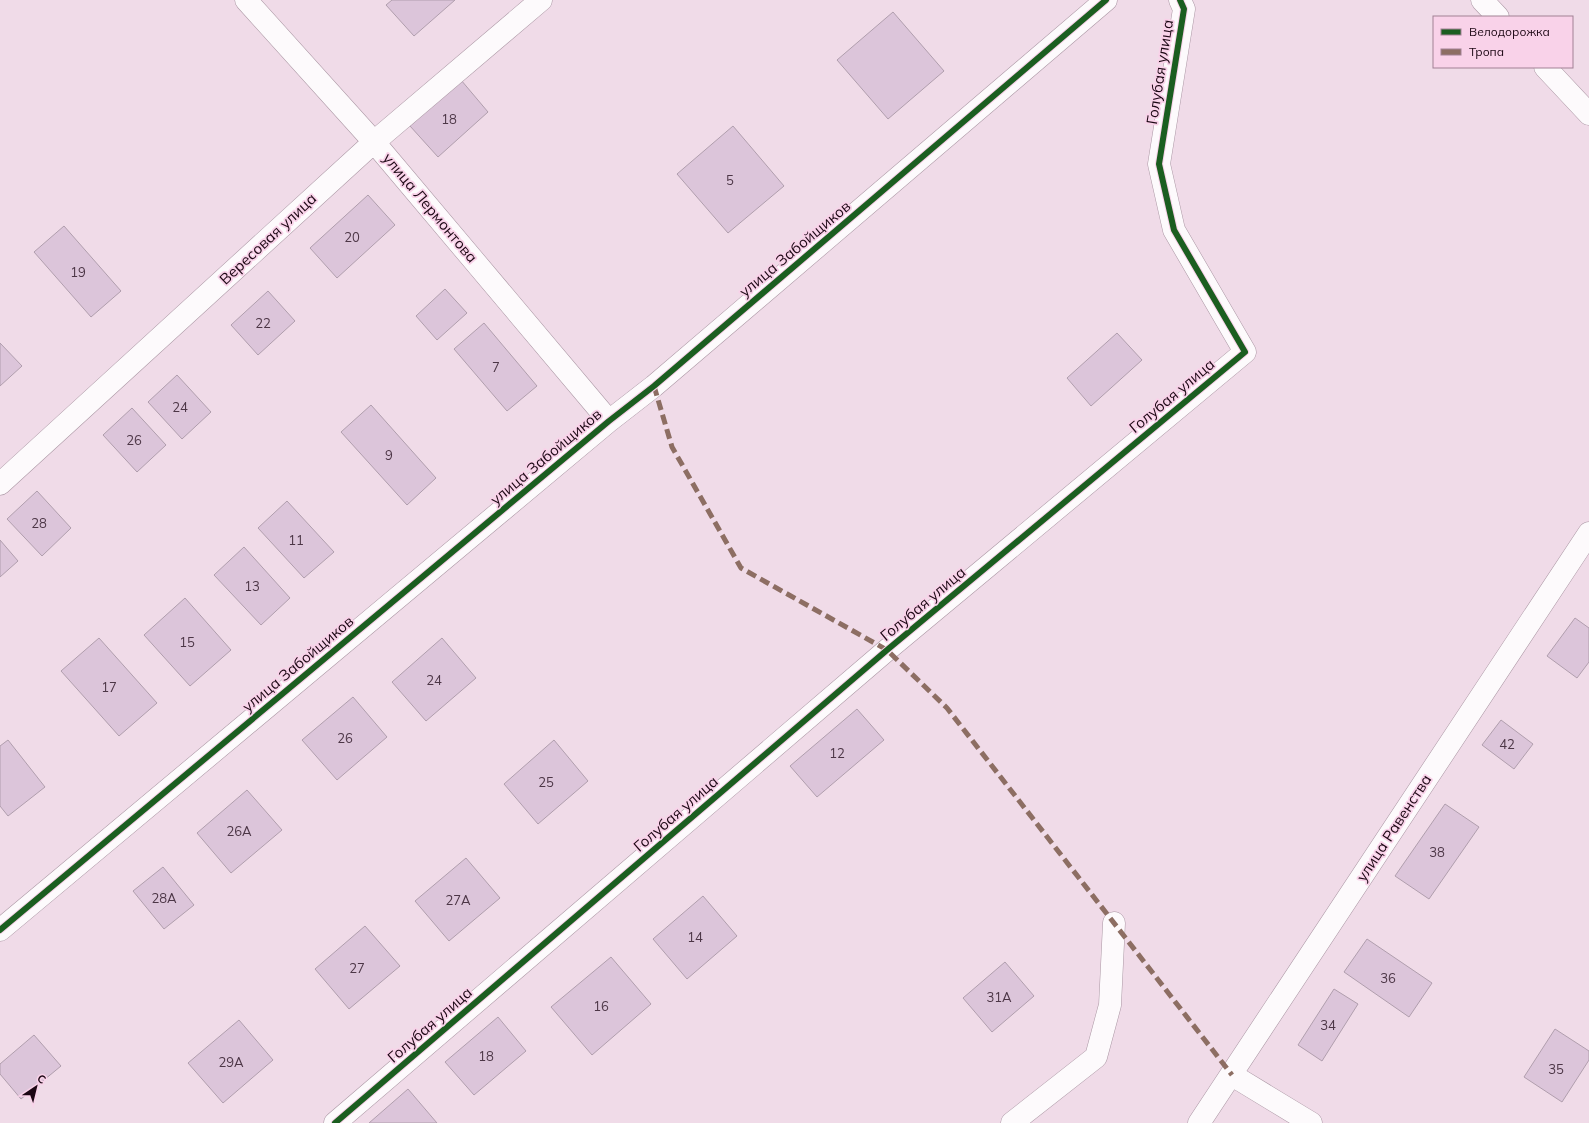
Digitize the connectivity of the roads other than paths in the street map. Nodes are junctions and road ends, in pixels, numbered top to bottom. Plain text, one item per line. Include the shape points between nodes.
1 (246, 0) edge
2 (542, 0) edge
3 (1106, 0) edge
4 (1180, 0) edge
5 (1482, 0) edge
6 (1497, 16) edge
7 (1546, 68) edge
8 (1589, 114) edge
9 (374, 142) junction
10 (609, 421) junction
11 (0, 484) edge
12 (1589, 533) edge
13 (1114, 923) dead end
14 (0, 930) edge
15 (1232, 1074) junction
16 (335, 1123) edge
17 (1012, 1123) edge
18 (1199, 1123) edge
19 (1311, 1123) edge

1 - 9 street, улица Лермонтова
2 - 9 street, Вересовая улица
3 - 10 street, улица Забойщиков via 654,386
4 - 16 street, Голубая улица via 1184,9 1159,164 1174,230 1245,352 887,650
5 - 6 street
7 - 8 street
9 - 10 street, улица Лермонтова
9 - 11 street, Вересовая улица
10 - 14 street, улица Забойщиков
12 - 15 street, улица Равенства
13 - 17 street via 1110,1005 1096,1057
15 - 18 street, улица Равенства
15 - 19 street

